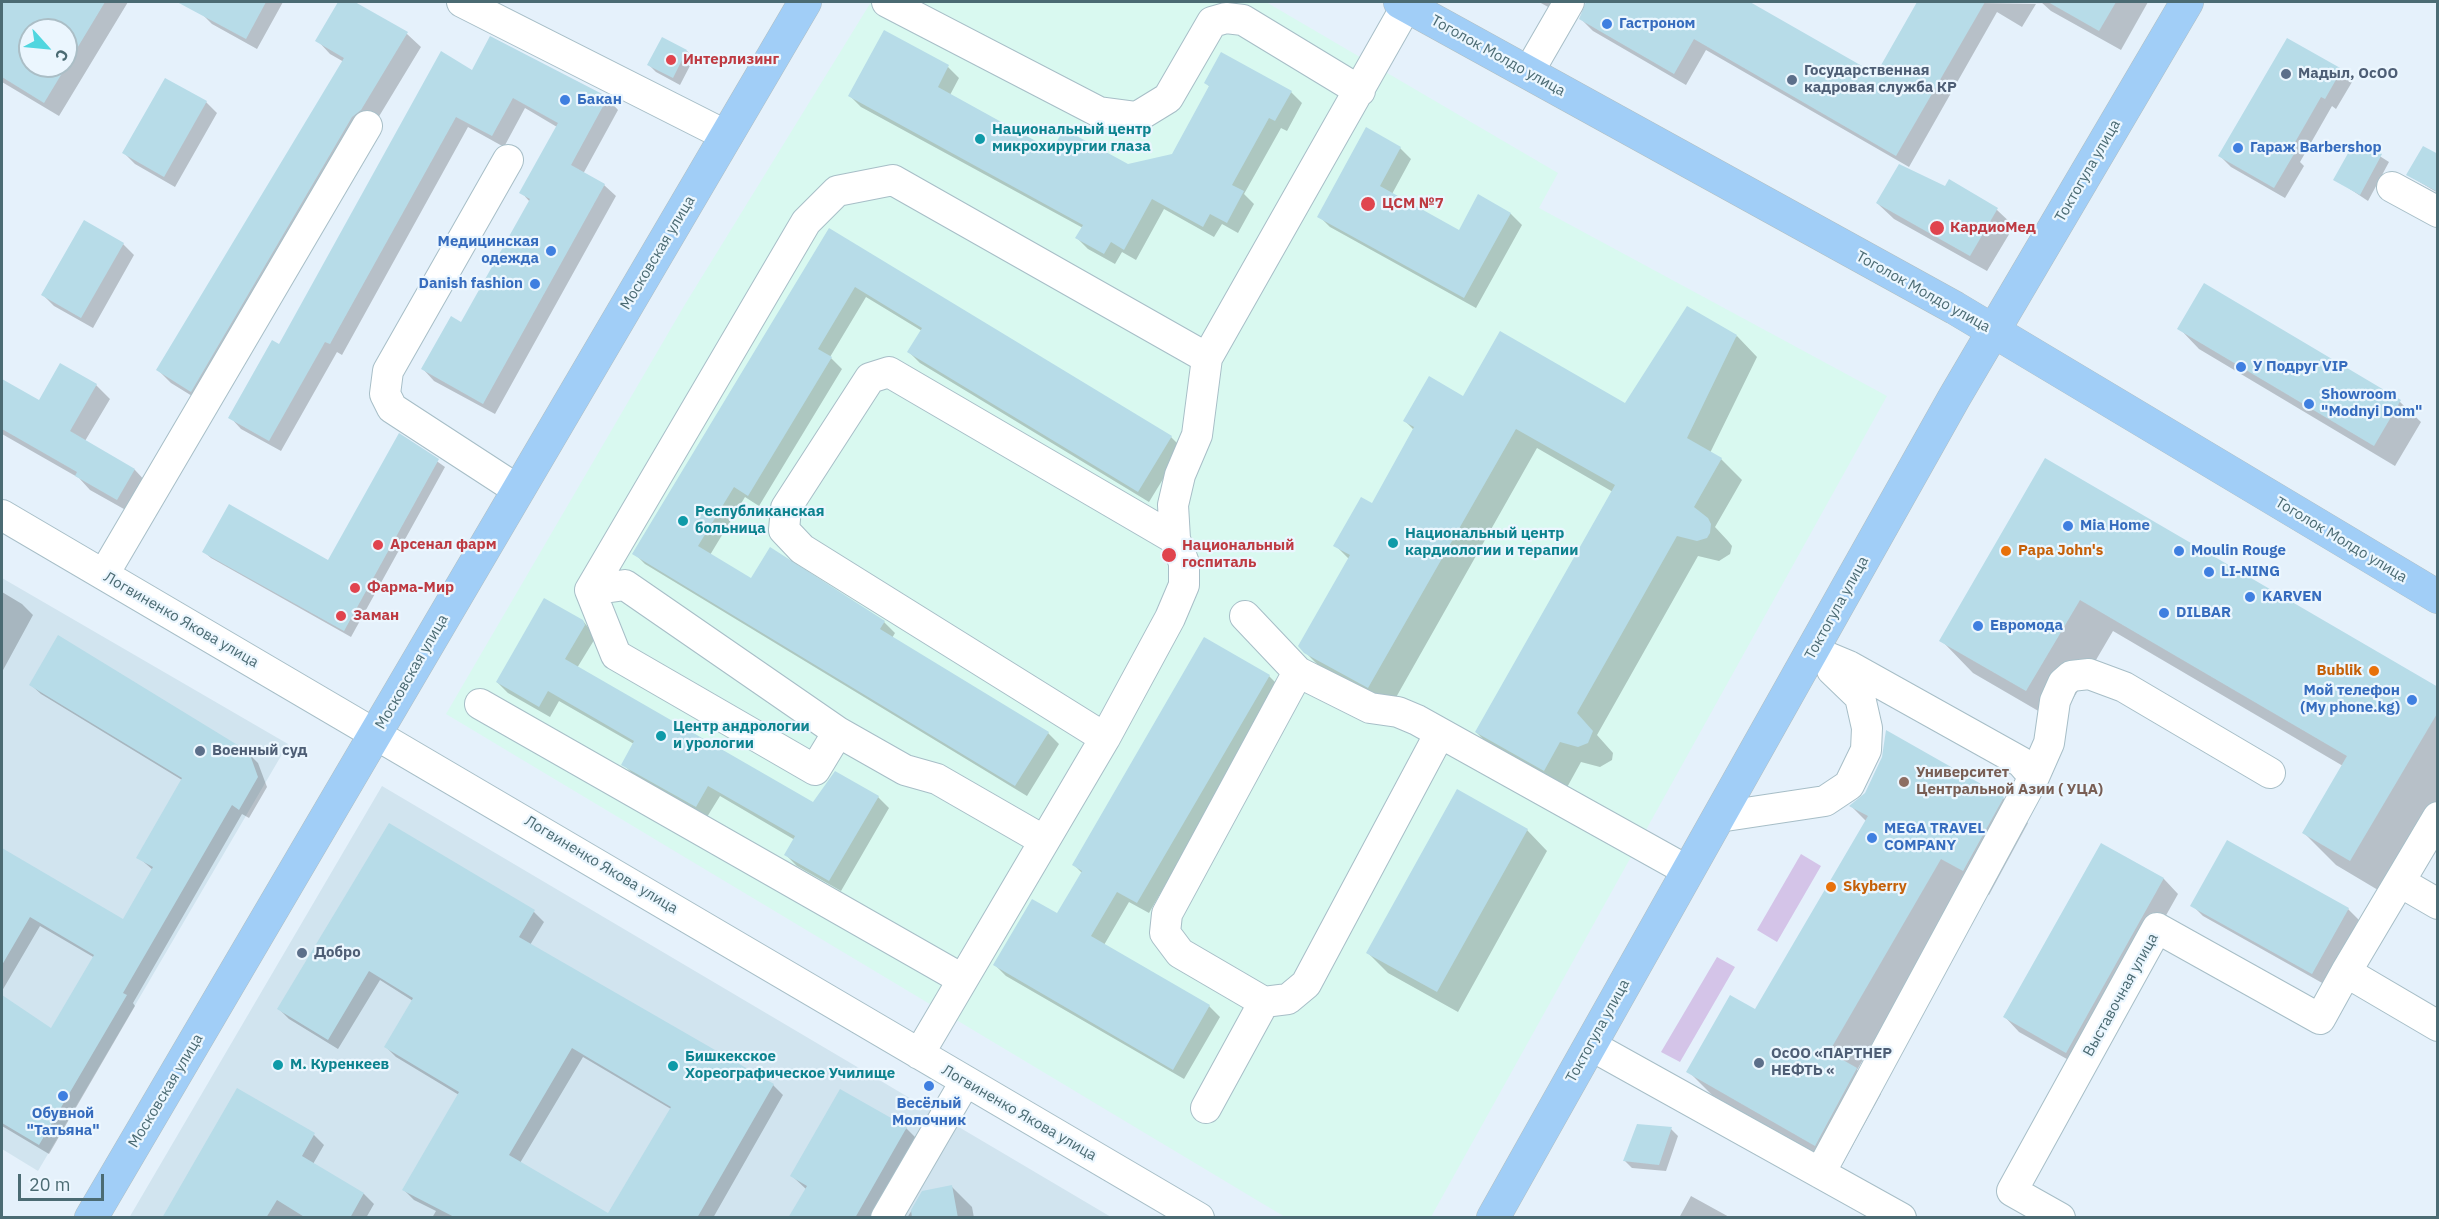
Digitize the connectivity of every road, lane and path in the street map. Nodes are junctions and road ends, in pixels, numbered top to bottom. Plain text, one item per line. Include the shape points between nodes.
1 (805, 2) edge
2 (887, 2) edge
3 (1569, 2) edge
4 (2187, 2) edge
5 (1403, 3) edge
6 (476, 5) edge
7 (1528, 73) junction
8 (1360, 91) junction
9 (368, 126) dead end
10 (727, 136) junction
11 (508, 160) dead end
12 (2392, 187) dead end
13 (2438, 213) edge
14 (1993, 331) junction
15 (1207, 358) junction
16 (518, 490) junction
17 (2, 514) edge
18 (1174, 539) junction
19 (104, 574) junction
20 (590, 590) junction
21 (2438, 597) edge
22 (1245, 616) dead end
23 (1813, 651) junction
24 (1298, 672) junction
25 (480, 704) dead end
26 (838, 732) junction
27 (376, 733) junction
28 (1440, 733) junction
29 (1105, 738) junction
30 (2270, 773) dead end
31 (2034, 777) junction
32 (1719, 817) junction
33 (2438, 817) edge
34 (1043, 840) junction
35 (1688, 871) junction
36 (2400, 882) junction
37 (2438, 904) edge
38 (2346, 972) junction
39 (962, 979) junction
40 (1263, 1002) junction
41 (2438, 1026) edge
42 (1590, 1046) junction
43 (919, 1054) junction
44 (965, 1082) junction
45 (1206, 1108) dead end
46 (1820, 1173) junction
47 (91, 1218) edge
48 (886, 1218) edge
49 (1199, 1218) edge
50 (1493, 1218) edge
51 (1901, 1218) edge
52 (2060, 1218) edge

1 - 10 main road, Московская улица
2 - 8 street via 1099,112 1137,117 1168,98 1212,22 1226,18 1243,20
3 - 7 street
4 - 14 main road, Токтогула улица
5 - 7 main road, Тоголок Молдо улица
5 - 8 street
6 - 10 street
7 - 14 main road, Тоголок Молдо улица
8 - 15 street
9 - 19 street
10 - 16 main road, Московская улица
11 - 16 street via 388,371 385,394 392,408
12 - 13 street
14 - 21 main road, Тоголок Молдо улица
14 - 23 main road, Токтогула улица
15 - 18 street via 1197,435 1180,475 1173,505
15 - 20 street via 892,180 837,191 806,222
16 - 27 main road, Московская улица
17 - 19 street, Логвиненко Якова улица
18 - 29 street via 1184,563 1184,585
18 - 29 street via 889,372 870,378 786,508 784,530 802,549
19 - 27 street, Логвиненко Якова улица
20 - 26 street via 625,585
20 - 26 street via 616,655 701,706 815,770
22 - 24 street
23 - 31 street via 1849,666 2021,762
23 - 32 main road, Токтогула улица
23 - 32 street via 1860,697 1867,728 1866,750 1849,785 1825,801
24 - 28 street via 1370,708 1398,712
24 - 40 street via 1167,914 1165,933 1180,953
25 - 39 street
26 - 34 street via 905,770 937,778
27 - 43 street, Логвиненко Якова улица
27 - 47 main road, Московская улица
28 - 35 street
28 - 40 street via 1306,984 1288,999
29 - 34 street
30 - 31 street via 2124,687 2089,674 2071,676 2063,683 2055,701 2049,743
31 - 46 street
32 - 35 main road, Токтогула улица
33 - 36 street
34 - 39 street
35 - 42 main road, Токтогула улица
36 - 37 street
36 - 38 street
38 - 41 street
38 - 52 street, Выставочная улица via 2320,1019 2157,928 2012,1191
39 - 43 street
40 - 45 street
42 - 46 street
42 - 50 main road, Токтогула улица
43 - 44 street, Логвиненко Якова улица
44 - 48 street
44 - 49 street, Логвиненко Якова улица
46 - 51 street

